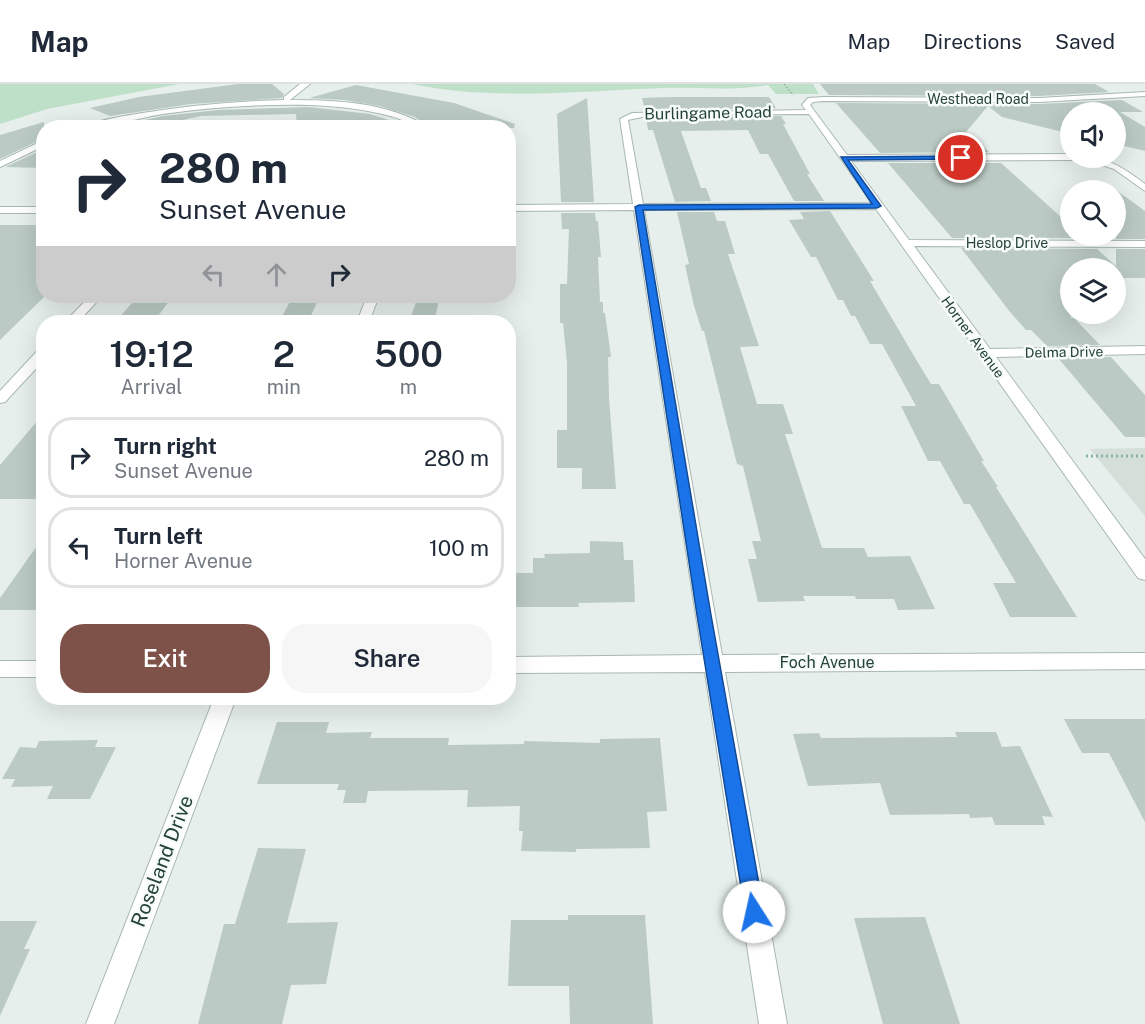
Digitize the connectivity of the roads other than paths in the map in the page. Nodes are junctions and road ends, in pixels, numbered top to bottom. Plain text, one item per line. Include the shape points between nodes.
1 (306, 84) edge
2 (976, 89) dead end
3 (1145, 94) edge
4 (287, 99) junction
5 (988, 100) junction
6 (811, 106) junction
7 (115, 120) edge
8 (416, 120) edge
9 (36, 146) edge
10 (1060, 157) edge
11 (844, 158) junction
12 (0, 164) edge
13 (1120, 168) edge
14 (1145, 188) edge
15 (877, 206) junction
16 (639, 207) junction
17 (516, 208) edge
18 (0, 210) edge
19 (36, 210) edge
20 (904, 243) junction
21 (1145, 244) edge
22 (89, 303) edge
23 (78, 315) edge
24 (1145, 350) edge
25 (984, 353) junction
26 (36, 361) edge
27 (0, 399) edge
28 (1145, 573) edge
29 (1145, 661) edge
30 (713, 662) junction
31 (516, 665) edge
32 (0, 669) edge
33 (36, 669) edge
34 (222, 705) edge
35 (100, 1024) edge
36 (773, 1024) edge

1 - 4 street
2 - 5 street
3 - 5 street, Westhead Road
4 - 7 street via 212,103
4 - 8 street via 323,97 372,105
5 - 6 street, Westhead Road
6 - 11 street, Horner Avenue
6 - 16 street, Burlingame Road via 651,113 624,119
9 - 12 street
10 - 11 street
11 - 15 street, Horner Avenue
13 - 14 street
15 - 16 street
15 - 20 street, Horner Avenue
16 - 17 street
16 - 30 street, Burlingame Road
18 - 19 street
20 - 21 street, Heslop Drive
20 - 25 street, Horner Avenue
22 - 23 street
24 - 25 street, Delma Drive
25 - 28 street, Horner Avenue
26 - 27 street
29 - 30 street, Foch Avenue
30 - 31 street, Foch Avenue
30 - 36 street, Burlingame Road
32 - 33 street
34 - 35 street, Roseland Drive

